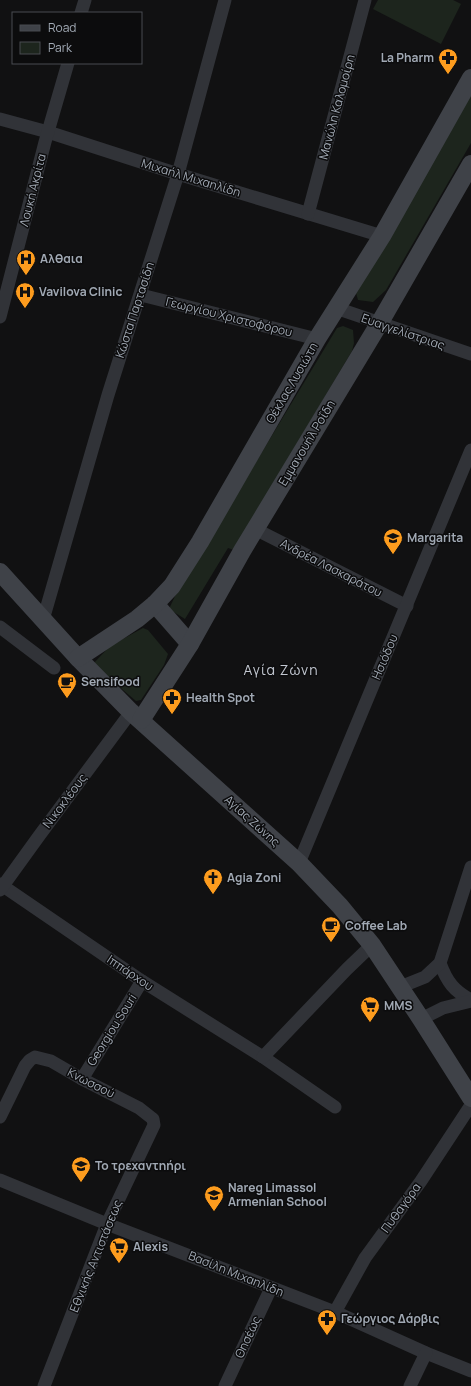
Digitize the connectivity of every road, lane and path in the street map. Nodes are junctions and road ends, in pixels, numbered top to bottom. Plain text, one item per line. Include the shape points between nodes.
1 (85, 0) edge
2 (225, 0) edge
3 (365, 0) edge
4 (81, 12) edge
5 (68, 64) edge
6 (471, 78) edge
7 (0, 119) edge
8 (48, 132) junction
9 (471, 164) edge
10 (178, 174) junction
11 (308, 214) junction
12 (382, 236) junction
13 (140, 295) junction
14 (336, 308) junction
15 (0, 317) edge
16 (379, 324) junction
17 (317, 339) junction
18 (470, 352) edge
19 (471, 450) edge
20 (255, 529) junction
21 (0, 572) edge
22 (155, 604) junction
23 (407, 606) junction
24 (43, 620) junction
25 (0, 627) edge
26 (190, 644) junction
27 (78, 658) junction
28 (54, 668) dead end
29 (136, 716) junction
30 (299, 863) junction
31 (471, 867) edge
32 (1, 887) edge
33 (372, 945) junction
34 (440, 963) junction
35 (142, 981) junction
36 (400, 987) junction
37 (471, 1001) edge
38 (422, 1019) junction
39 (263, 1057) junction
40 (82, 1079) junction
41 (471, 1098) edge
42 (471, 1105) edge
43 (335, 1107) dead end
44 (0, 1117) edge
45 (153, 1128) joint
46 (0, 1180) edge
47 (107, 1224) junction
48 (272, 1288) junction
49 (335, 1312) junction
50 (426, 1353) junction
51 (471, 1371) edge
52 (44, 1386) edge
53 (225, 1386) edge
54 (410, 1386) edge

1 - 4 street
2 - 10 street, Κώστα Παρτασίδη
3 - 11 street, Μανώλη Καλομοίρη
5 - 8 street, Λουκή Ακρίτα
6 - 12 street, Θέκλας Λυσιώτη
7 - 8 street, Μιχαήλ Μιχαηλίδη
8 - 10 street, Μιχαήλ Μιχαηλίδη
8 - 15 street, Λουκή Ακρίτα
9 - 16 street, Εμμανουήλ Ροΐδη
10 - 11 street, Μιχαήλ Μιχαηλίδη
10 - 13 street, Κώστα Παρτασίδη
11 - 12 street, Μιχαήλ Μιχαηλίδη
12 - 14 street, Θέκλας Λυσιώτη
13 - 17 street, Γεωργίου Χριστοφόρου
13 - 24 street, Κώστα Παρτασίδη via 108,395
14 - 16 street, Ευαγγελίστριας
14 - 17 street, Θέκλας Λυσιώτη
16 - 18 street, Ευαγγελίστριας
16 - 20 street, Εμμανουήλ Ροΐδη
17 - 22 street, Θέκλας Λυσιώτη via 200,542 172,586
19 - 23 street, Ησιόδου
20 - 23 street, Ανδρέα Λασκαράτου
20 - 26 street, Εμμανουήλ Ροΐδη
21 - 24 street, Αγίας Ζώνης
22 - 26 street
22 - 27 street, Θέκλας Λυσιώτη
23 - 30 street, Ησιόδου
24 - 27 street, Αγίας Ζώνης
25 - 28 street
26 - 29 street, Εμμανουήλ Ροΐδη
27 - 29 street, Αγίας Ζώνης
29 - 30 street, Αγίας Ζώνης
29 - 32 street, Νικοκλέους
30 - 33 street, Αγίας Ζώνης via 340,906
31 - 34 street
32 - 35 street, Ιππάρχου
33 - 36 street, Αγίας Ζώνης
33 - 39 street
34 - 36 street via 425,977
34 - 37 street via 447,981
35 - 39 street, Ιππάρχου
35 - 40 street, Georgiou Souri
36 - 38 street, Αγίας Ζώνης
37 - 38 street via 443,1008
38 - 41 street, Αγίας Ζώνης
39 - 43 street, Ιππάρχου
40 - 44 street, Κνωσσού via 50,1061 35,1057 22,1071
40 - 45 street, Κνωσσού via 139,1108 153,1119
42 - 49 street, Πυθαγόρα via 421,1181 365,1258
45 - 47 street, Εθνικής Αντιστάσεως
46 - 47 street, Βασίλη Μιχαηλίδη
47 - 48 street, Βασίλη Μιχαηλίδη
47 - 52 street, Εθνικής Αντιστάσεως
48 - 49 street, Βασίλη Μιχαηλίδη
48 - 53 street, Θησέως
49 - 50 street, Βασίλη Μιχαηλίδη
50 - 51 street, Βασίλη Μιχαηλίδη
50 - 54 street

